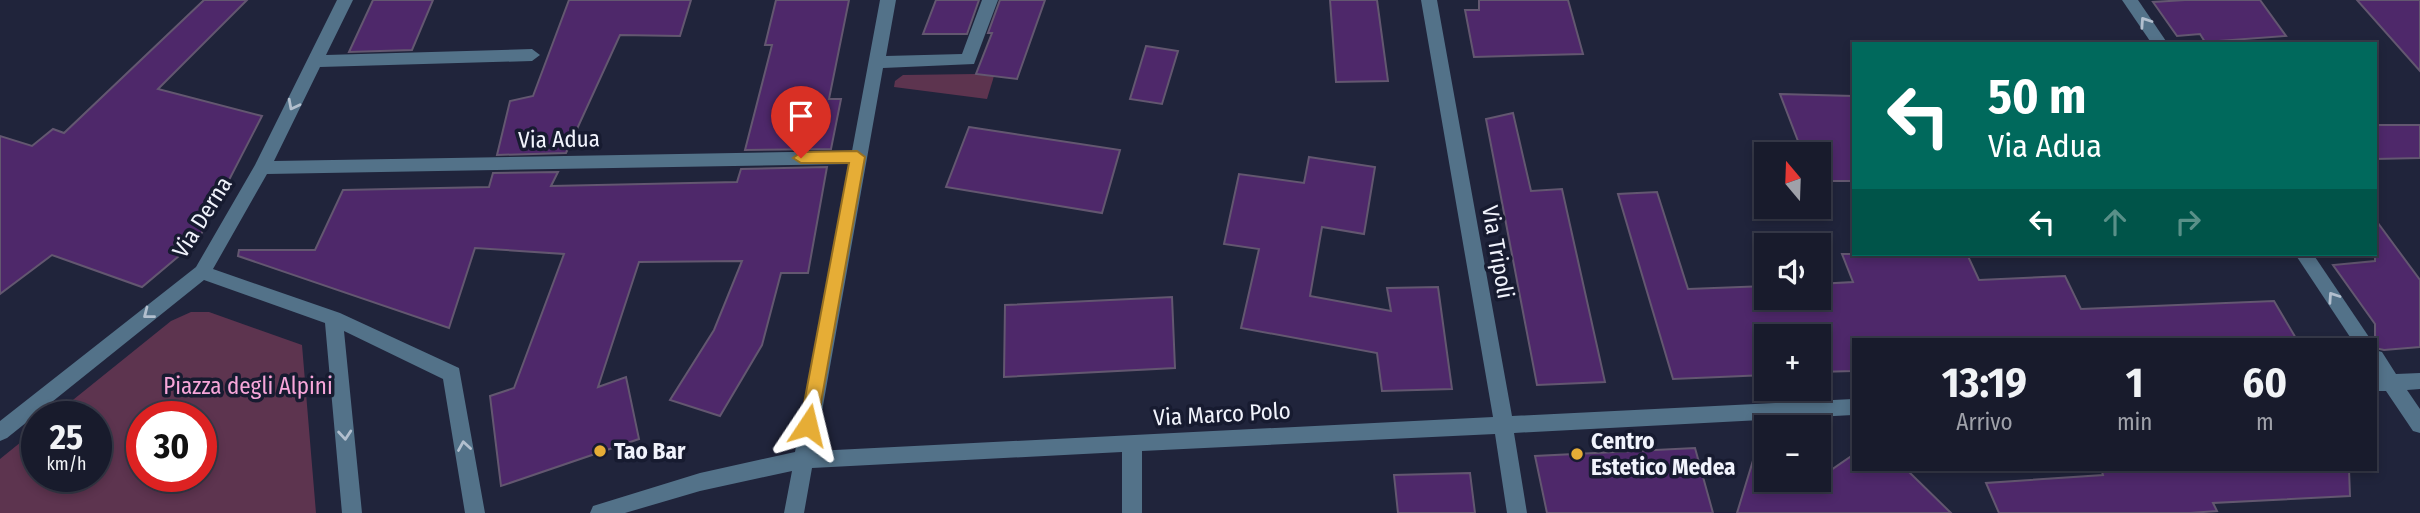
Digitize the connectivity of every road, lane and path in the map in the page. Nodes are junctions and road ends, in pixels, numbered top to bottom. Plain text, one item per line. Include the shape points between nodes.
1 (345, 0) edge
2 (888, 0) edge
3 (990, 0) edge
4 (1429, 0) edge
5 (2130, 0) edge
6 (2159, 42) edge
7 (532, 55) dead end
8 (315, 61) junction
9 (877, 62) junction
10 (857, 157) junction
11 (262, 167) junction
12 (2305, 256) edge
13 (202, 272) junction
14 (334, 318) junction
15 (2361, 338) edge
16 (2377, 364) edge
17 (2420, 381) edge
18 (2383, 383) edge
19 (1852, 407) edge
20 (1504, 424) junction
21 (2420, 425) edge
22 (0, 432) edge
23 (1132, 443) junction
24 (802, 460) junction
25 (352, 513) edge
26 (475, 513) edge
27 (600, 513) edge
28 (794, 513) edge
29 (1132, 513) edge
30 (1517, 513) edge

1 - 8 street, Via Derna
2 - 9 street
3 - 9 street via 968,60
4 - 20 street, Via Tripoli
6 -> 5 street
7 - 8 street
8 -> 11 street, Via Derna
9 - 10 street
10 - 11 street, Via Adua
10 - 24 street
11 - 13 street, Via Derna
15 -> 12 street
13 - 14 street
13 -> 22 street, Via Derna
14 -> 25 street
26 -> 14 street via 452,374
16 - 18 street
17 - 18 street
18 - 21 street
19 - 20 street, Via Marco Polo
20 - 23 street, Via Marco Polo
20 - 30 street, Via Tripoli
23 - 24 street, Via Marco Polo
23 - 29 street
24 - 27 street, Via Marco Polo via 727,473
24 - 28 street

